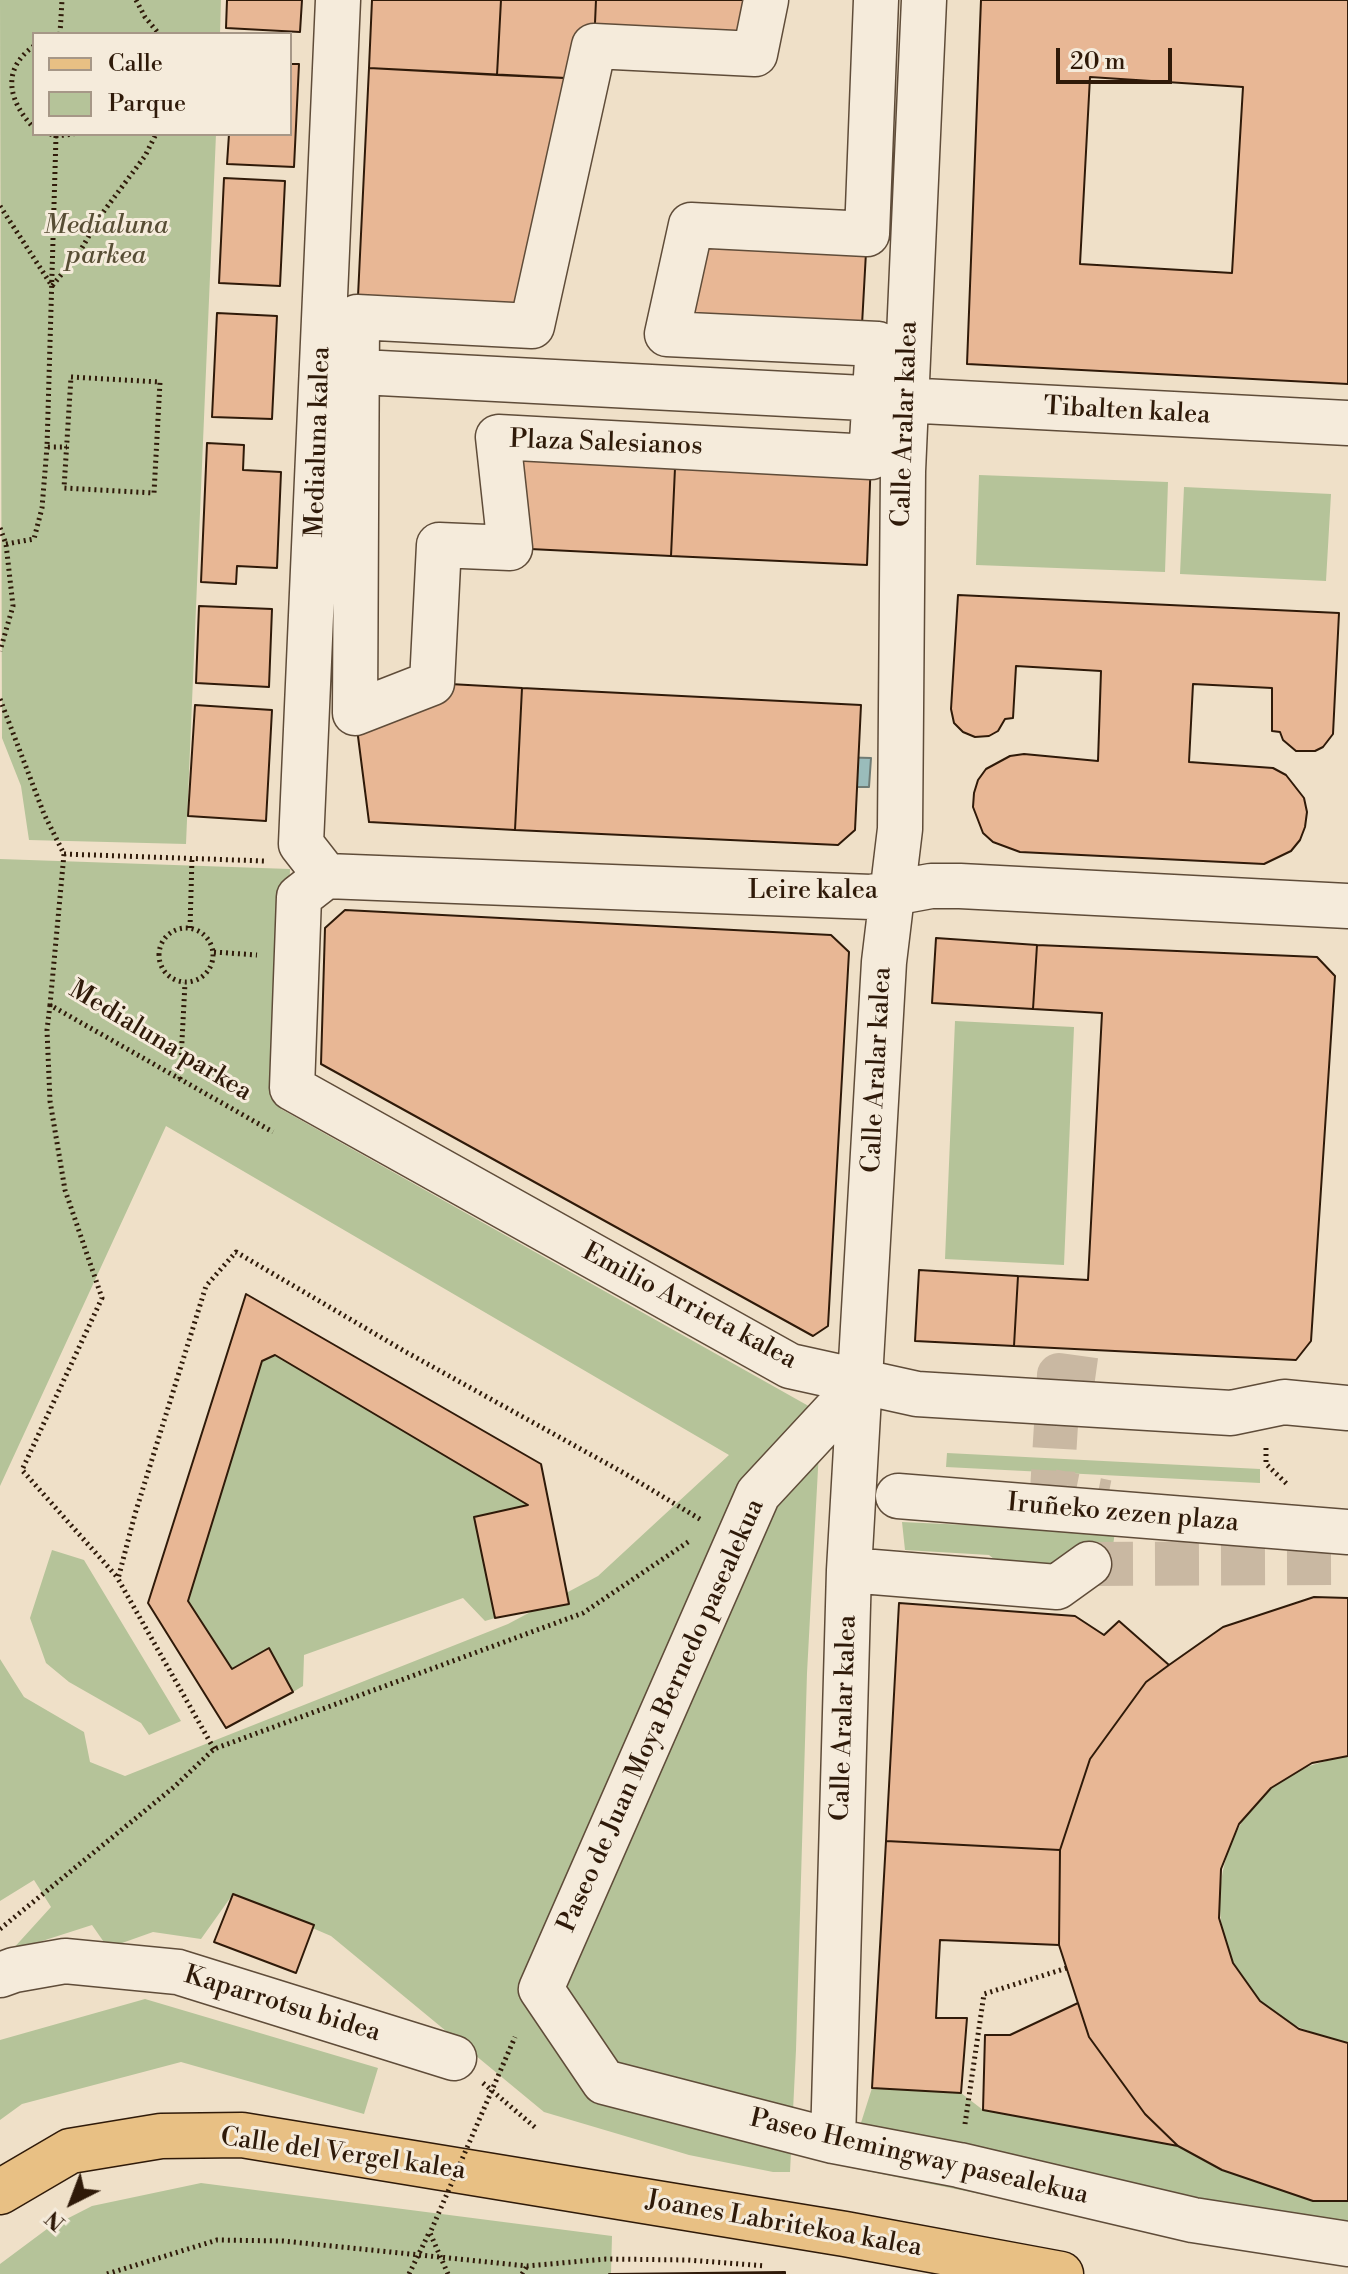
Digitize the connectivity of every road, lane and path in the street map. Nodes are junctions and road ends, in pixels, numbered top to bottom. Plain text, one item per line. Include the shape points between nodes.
1 (62, 0) edge
2 (136, 0) edge
3 (338, 0) edge
4 (766, 0) edge
5 (876, 0) edge
6 (924, 0) edge
7 (60, 32) edge
8 (157, 32) edge
9 (32, 48) edge
10 (0, 86) edge
11 (11, 88) junction
12 (32, 126) edge
13 (53, 136) edge
14 (155, 136) edge
15 (0, 206) edge
16 (52, 286) junction
17 (338, 371) junction
18 (890, 399) junction
19 (1348, 423) edge
20 (47, 447) junction
21 (67, 447) junction
22 (0, 528) edge
23 (6, 544) junction
24 (0, 651) edge
25 (0, 699) edge
26 (64, 854) junction
27 (192, 858) junction
28 (269, 861) dead end
29 (326, 876) junction
30 (892, 892) junction
31 (1348, 906) edge
32 (190, 928) junction
33 (214, 952) junction
34 (268, 956) dead end
35 (185, 983) junction
36 (50, 1005) junction
37 (180, 1079) junction
38 (273, 1132) dead end
39 (1095, 1380) tunnel mouth
40 (861, 1383) junction
41 (1348, 1408) edge
42 (1268, 1423) junction
43 (1293, 1488) dead end
44 (758, 1494) junction
45 (898, 1496) dead end
46 (1348, 1532) edge
47 (698, 1535) dead end
48 (1089, 1564) tunnel mouth
49 (849, 1570) junction
50 (118, 1579) junction
51 (214, 1749) junction
52 (0, 1929) edge
53 (1067, 1968) dead end
54 (0, 1975) edge
55 (541, 1989) joint
56 (515, 2037) dead end
57 (454, 2058) joint
58 (966, 2119) dead end
59 (537, 2129) dead end
60 (833, 2141) junction
61 (554, 2187) joint
62 (0, 2192) edge
63 (430, 2233) junction
64 (1348, 2244) edge
65 (527, 2266) junction
66 (775, 2267) dead end
67 (107, 2274) edge
68 (409, 2274) edge
69 (448, 2274) edge
70 (522, 2274) edge
71 (1061, 2274) edge

1 - 7 path
2 - 8 path
3 - 17 street, Medialuna kalea
4 - 17 street, Plaza Salesianos via 755,54 594,46 532,326 357,317
5 - 18 street, Plaza Salesianos via 867,234 691,225 667,334 878,344
6 - 18 street, Calle Aralar kalea
9 - 11 path via 13,72
10 - 11 path
11 - 12 path via 17,111
13 - 16 path
14 - 16 path
15 - 16 path
16 - 20 path
17 - 18 street
17 - 18 street, Plaza Salesianos via 355,713 432,683 439,545 510,548 498,437 871,457
17 - 29 street, Medialuna kalea via 301,844
18 - 19 street, Tibalten kalea
18 - 30 street, Calle Aralar kalea via 903,471 900,829
20 - 21 path
20 - 23 path via 34,539
21 - 21 path via 71,377 160,382 154,493 64,488
22 - 23 path
23 - 24 path via 13,606
25 - 26 path
26 - 27 path
26 - 36 path, Medialuna parkea
27 - 28 path
27 - 32 path
29 - 30 street, Leire kalea via 871,897
29 - 40 street, Emilio Arrieta kalea via 299,897 292,1088 790,1366
30 - 31 street, Leire kalea via 960,886
30 - 40 street, Calle Aralar kalea
32 - 33 path via 210,941
32 - 35 path via 177,929 160,946 163,971
33 - 34 path
33 - 35 path via 206,974
35 - 37 path
36 - 37 path, Medialuna parkea
36 - 50 path via 50,1101 65,1190 102,1298 22,1470
37 - 38 path, Medialuna parkea
39 - 42 street via 1232,1388
40 - 42 street, Emilio Arrieta kalea via 917,1394 1231,1413
40 - 44 street, Paseo de Juan Moya Bernedo pasealekua
40 - 49 street, Calle Aralar kalea
41 - 42 street, Emilio Arrieta kalea via 1284,1402
42 - 43 path via 1266,1464
44 - 50 path via 711,1526 236,1252 206,1286
44 - 55 street, Paseo de Juan Moya Bernedo pasealekua
45 - 46 street, Iruñeko zezen plaza
47 - 51 path via 583,1613
48 - 49 street via 1057,1587
49 - 60 street, Calle Aralar kalea
50 - 51 path
51 - 52 path
53 - 58 path via 984,1994
54 - 57 street, Kaparrotsu bidea via 65,1961 178,1972
55 - 60 street, Paseo Hemingway pasealekua via 604,2082
56 - 63 path, bridge
57 - 59 path
60 - 64 street, Paseo Hemingway pasealekua via 1193,2220
61 - 62 main road, Calle del Vergel kalea via 242,2135 161,2136 70,2151
61 - 71 main road, Joanes Labritekoa kalea
63 - 68 path, bridge
63 - 69 path, bridge
65 - 66 path via 606,2259
65 - 67 path via 283,2241 217,2240
65 - 70 path

